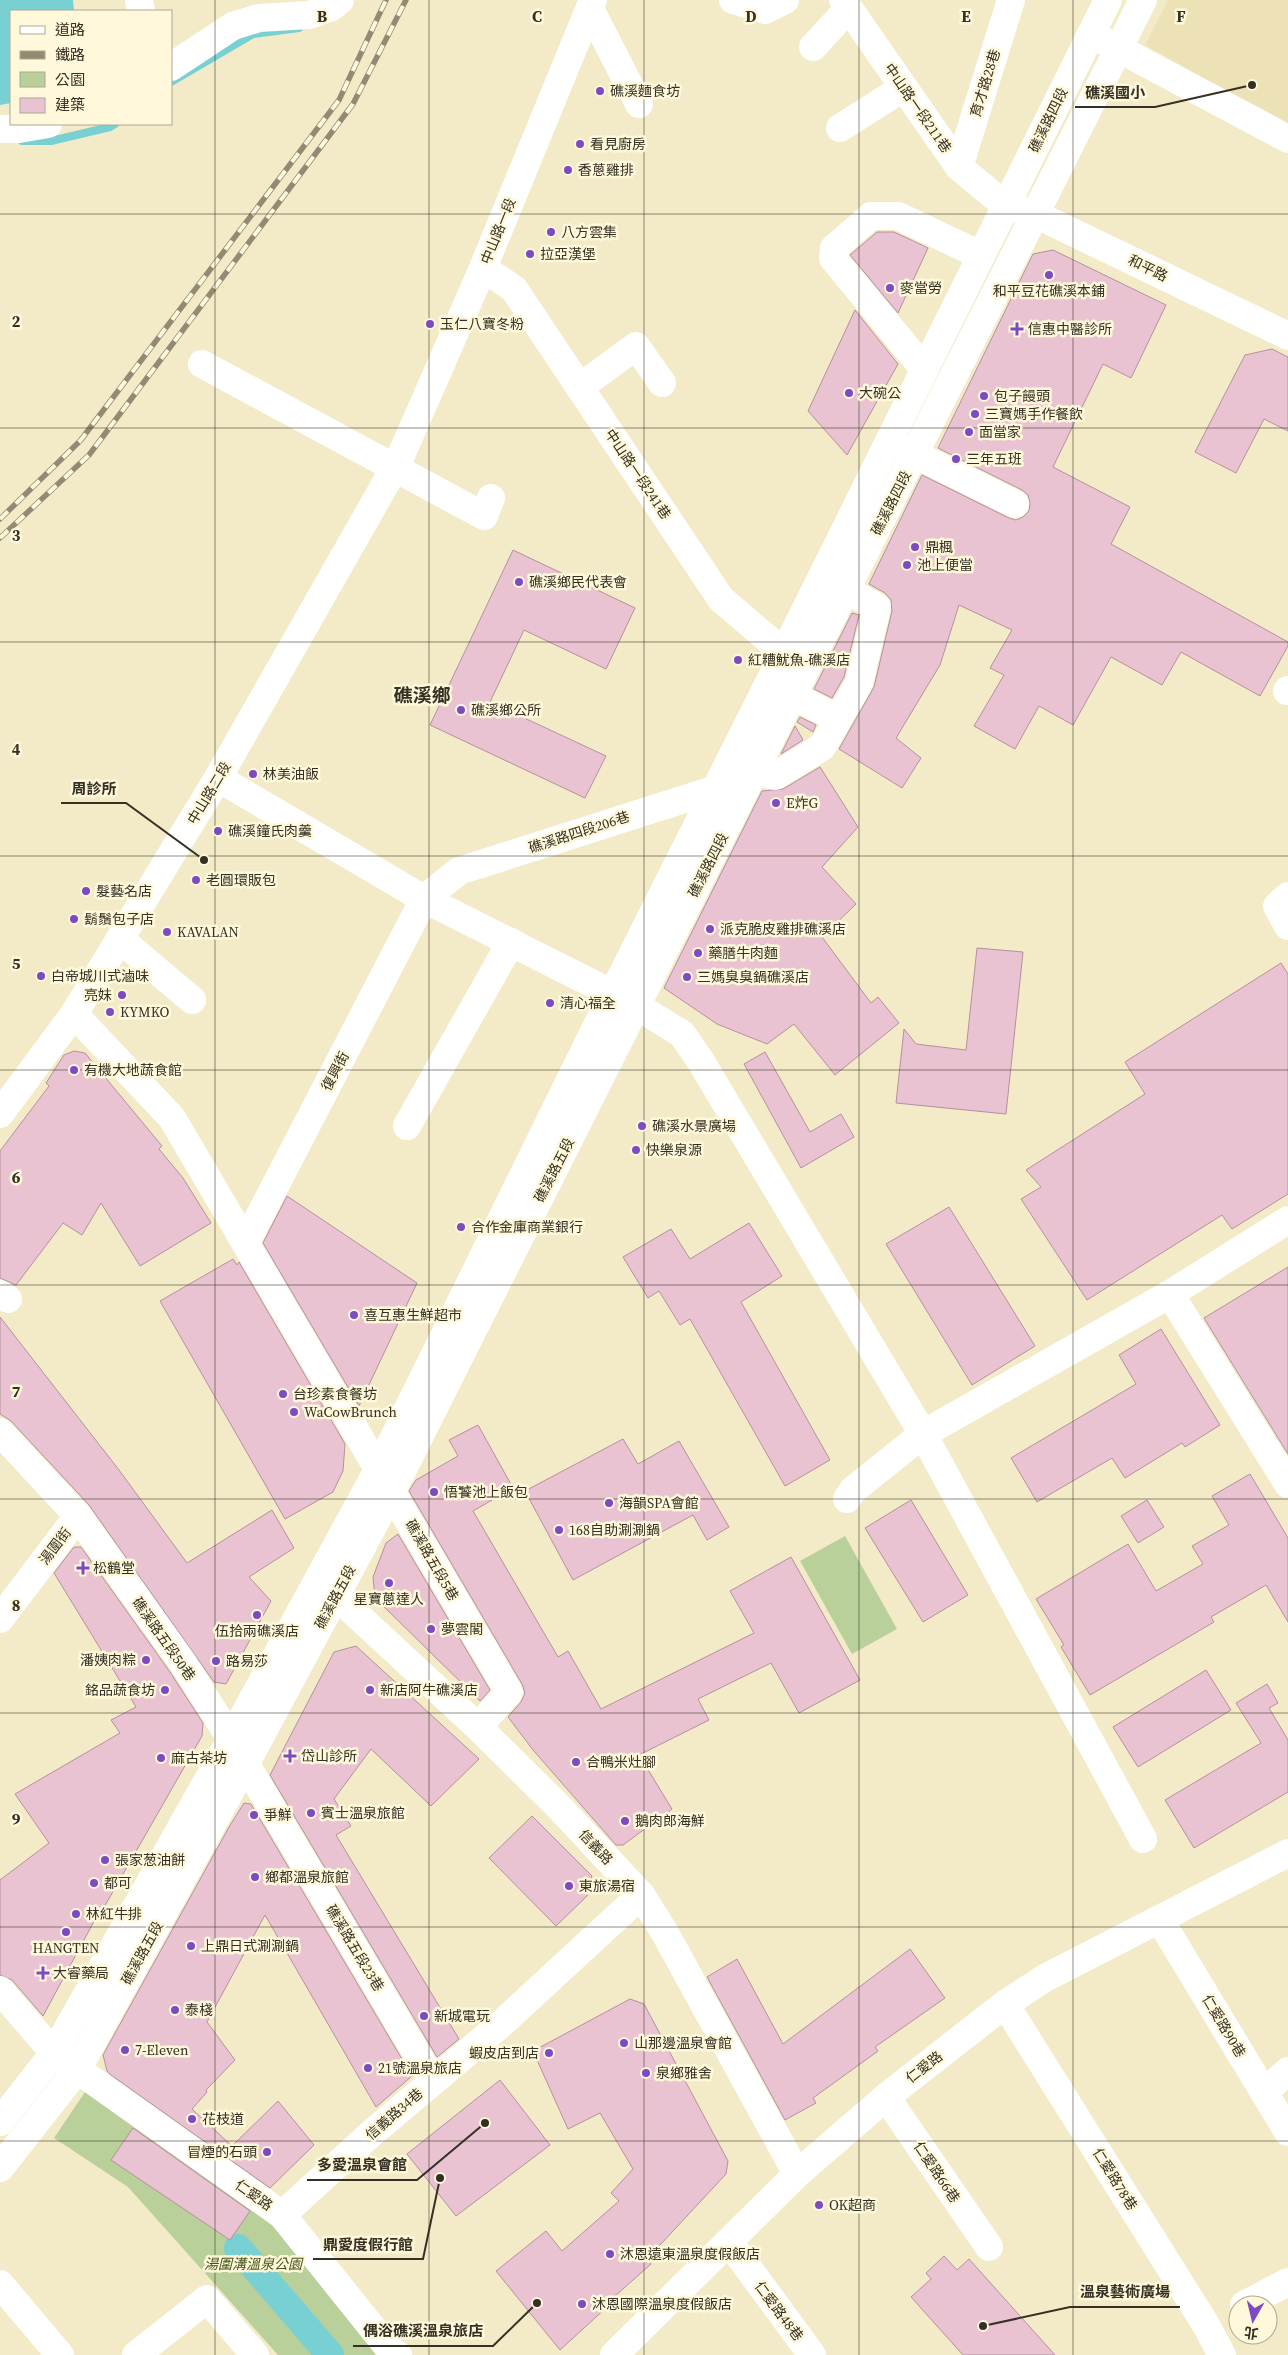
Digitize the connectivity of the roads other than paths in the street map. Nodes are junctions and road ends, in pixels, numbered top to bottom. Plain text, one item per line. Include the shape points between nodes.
1 (340, 0) edge
2 (733, 0) edge
3 (785, 0) edge
4 (1011, 0) edge
5 (1108, 0) edge
6 (1143, 0) edge
7 (591, 4) edge
8 (846, 4) edge
9 (1091, 34) junction
10 (813, 47) dead end
11 (1119, 48) junction
12 (172, 66) edge
13 (903, 88) junction
14 (639, 104) dead end
15 (42, 125) edge
16 (840, 128) dead end
17 (0, 129) edge
18 (1288, 139) edge
19 (959, 167) junction
20 (1006, 206) junction
21 (1035, 214) junction
22 (980, 255) junction
23 (483, 268) junction
24 (1288, 336) edge
25 (202, 364) dead end
26 (924, 370) junction
27 (662, 383) dead end
28 (580, 387) junction
29 (889, 442) junction
30 (915, 454) junction
31 (397, 465) junction
32 (491, 498) dead end
33 (1015, 504) dead end
34 (822, 576) junction
35 (847, 589) junction
36 (784, 653) junction
37 (810, 665) junction
38 (769, 683) junction
39 (794, 696) junction
40 (838, 720) junction
41 (730, 760) junction
42 (756, 772) junction
43 (218, 778) junction
44 (716, 789) junction
45 (740, 802) junction
46 (1288, 896) edge
47 (424, 899) junction
48 (1288, 926) edge
49 (120, 939) junction
50 (511, 942) junction
51 (613, 992) junction
52 (192, 1000) dead end
53 (637, 1006) junction
54 (74, 1014) junction
55 (0, 1114) edge
56 (407, 1126) dead end
57 (1288, 1220) edge
58 (246, 1242) junction
59 (1170, 1294) junction
60 (0, 1432) edge
61 (923, 1434) junction
62 (385, 1479) junction
63 (1288, 1484) edge
64 (847, 1499) dead end
65 (78, 1516) junction
66 (327, 1587) junction
67 (0, 1619) edge
68 (478, 1727) junction
69 (231, 1738) junction
70 (245, 1764) junction
71 (1143, 1839) dead end
72 (1288, 1853) edge
73 (641, 1895) junction
74 (1160, 1920) junction
75 (0, 1990) edge
76 (1005, 2004) junction
77 (54, 2053) junction
78 (77, 2070) junction
79 (1288, 2071) edge
80 (433, 2081) junction
81 (1264, 2092) junction
82 (886, 2097) junction
83 (0, 2122) edge
84 (1288, 2132) edge
85 (0, 2168) edge
86 (797, 2174) junction
87 (282, 2215) junction
88 (729, 2242) junction
89 (989, 2248) dead end
90 (1288, 2282) edge
91 (0, 2284) edge
92 (1263, 2295) edge
93 (1228, 2313) edge
94 (1206, 2325) junction
95 (60, 2355) edge
96 (136, 2355) edge
97 (255, 2355) edge
98 (398, 2355) edge
99 (614, 2355) edge
100 (812, 2355) edge
101 (1222, 2355) edge

1 - 12 street via 332,7 309,15 259,18 234,26
2 - 3 street via 765,10
4 - 19 street, 育才路28巷
5 - 9 street, 礁溪路四段
6 - 11 street, 礁溪路四段
7 - 14 street
7 - 23 street, 中山路一段
8 - 10 street
8 - 13 street, 中山路一段211巷
9 - 11 street
9 - 20 street, 礁溪路四段
11 - 18 street
11 - 21 street, 礁溪路四段
13 - 16 street
13 - 19 street, 中山路一段211巷
15 - 17 street
19 - 20 street, 中山路一段211巷
20 - 21 street, 和平路
20 - 22 street, 礁溪路四段
21 - 24 street, 和平路
21 - 30 street, 礁溪路四段
22 - 26 street, 礁溪路四段
22 - 26 street via 898,216 871,216 834,248 833,258
23 - 28 street, 中山路一段241巷 via 514,288
23 - 31 street, 中山路一段
25 - 31 street
26 - 29 street, 礁溪路四段
27 - 28 street via 636,346
28 - 36 street, 中山路一段241巷 via 722,599
29 - 30 street
29 - 34 street, 礁溪路四段
30 - 33 street
30 - 35 street, 礁溪路四段
31 - 32 street via 484,516
31 - 43 street, 中山路二段
34 - 35 street
34 - 36 street, 礁溪路四段
35 - 37 street, 礁溪路四段
35 - 40 street via 877,607 859,682
36 - 37 street, 中山路一段241巷
36 - 38 street, 礁溪路四段
37 - 39 street, 礁溪路四段
38 - 39 street
38 - 41 street, 礁溪路四段
39 - 40 street
39 - 42 street, 礁溪路四段
40 - 42 street via 822,747 775,776
41 - 42 street
41 - 44 street, 礁溪路四段
42 - 45 street, 礁溪路四段
43 - 47 street
43 - 49 street, 中山路二段
44 - 45 street
44 - 47 street, 礁溪路四段206巷 via 459,870
44 - 51 street, 礁溪路四段
45 - 53 street, 礁溪路四段
46 - 48 street via 1276,906
47 - 50 street
47 - 58 street, 復興街
49 - 52 street
49 - 54 street, 中山路二段
50 - 51 street
50 - 56 street
51 - 53 street
51 - 62 street, 礁溪路五段
53 - 61 street via 682,1034 706,1068
53 - 62 street, 礁溪路五段
54 - 55 street, 中山路二段
54 - 58 street via 172,1118
57 - 59 street
58 - 62 street
59 - 61 street
59 - 63 street
60 - 65 street, 湯圍街
61 - 64 street via 853,1490
61 - 71 street
62 - 66 street, 礁溪路五段
62 - 68 street, 礁溪路五段5巷 via 509,1692
65 - 67 street, 湯圍街
65 - 69 street, 礁溪路五段50巷 via 183,1663
66 - 68 street, 信義路
66 - 69 street, 礁溪路五段
66 - 70 street, 礁溪路五段
68 - 73 street, 信義路
69 - 70 street, 礁溪路五段50巷
69 - 77 street, 礁溪路五段
70 - 78 street, 礁溪路五段
70 - 80 street, 礁溪路五段23巷
72 - 74 street, 仁愛路
73 - 80 street, 信義路34巷 via 500,2025
73 - 86 street, 信義路
74 - 76 street, 仁愛路 via 1045,1978
74 - 81 street, 仁愛路90巷
75 - 77 street, 仁愛路
76 - 82 street, 仁愛路
76 - 94 street, 仁愛路78巷
77 - 78 street, 仁愛路
77 - 83 street, 礁溪路五段
78 - 85 street, 礁溪路五段
78 - 87 street, 仁愛路
79 - 81 street
80 - 87 street, 信義路34巷
81 - 84 street, 仁愛路90巷
82 - 86 street, 仁愛路
82 - 89 street, 仁愛路66巷
86 - 88 street, 仁愛路
87 - 98 street, 仁愛路 via 390,2350
88 - 99 street, 仁愛路
88 - 100 street, 仁愛路48巷
90 - 92 street
91 - 95 street
93 - 94 street
94 - 101 street, 仁愛路78巷
96 - 97 street via 207,2299

